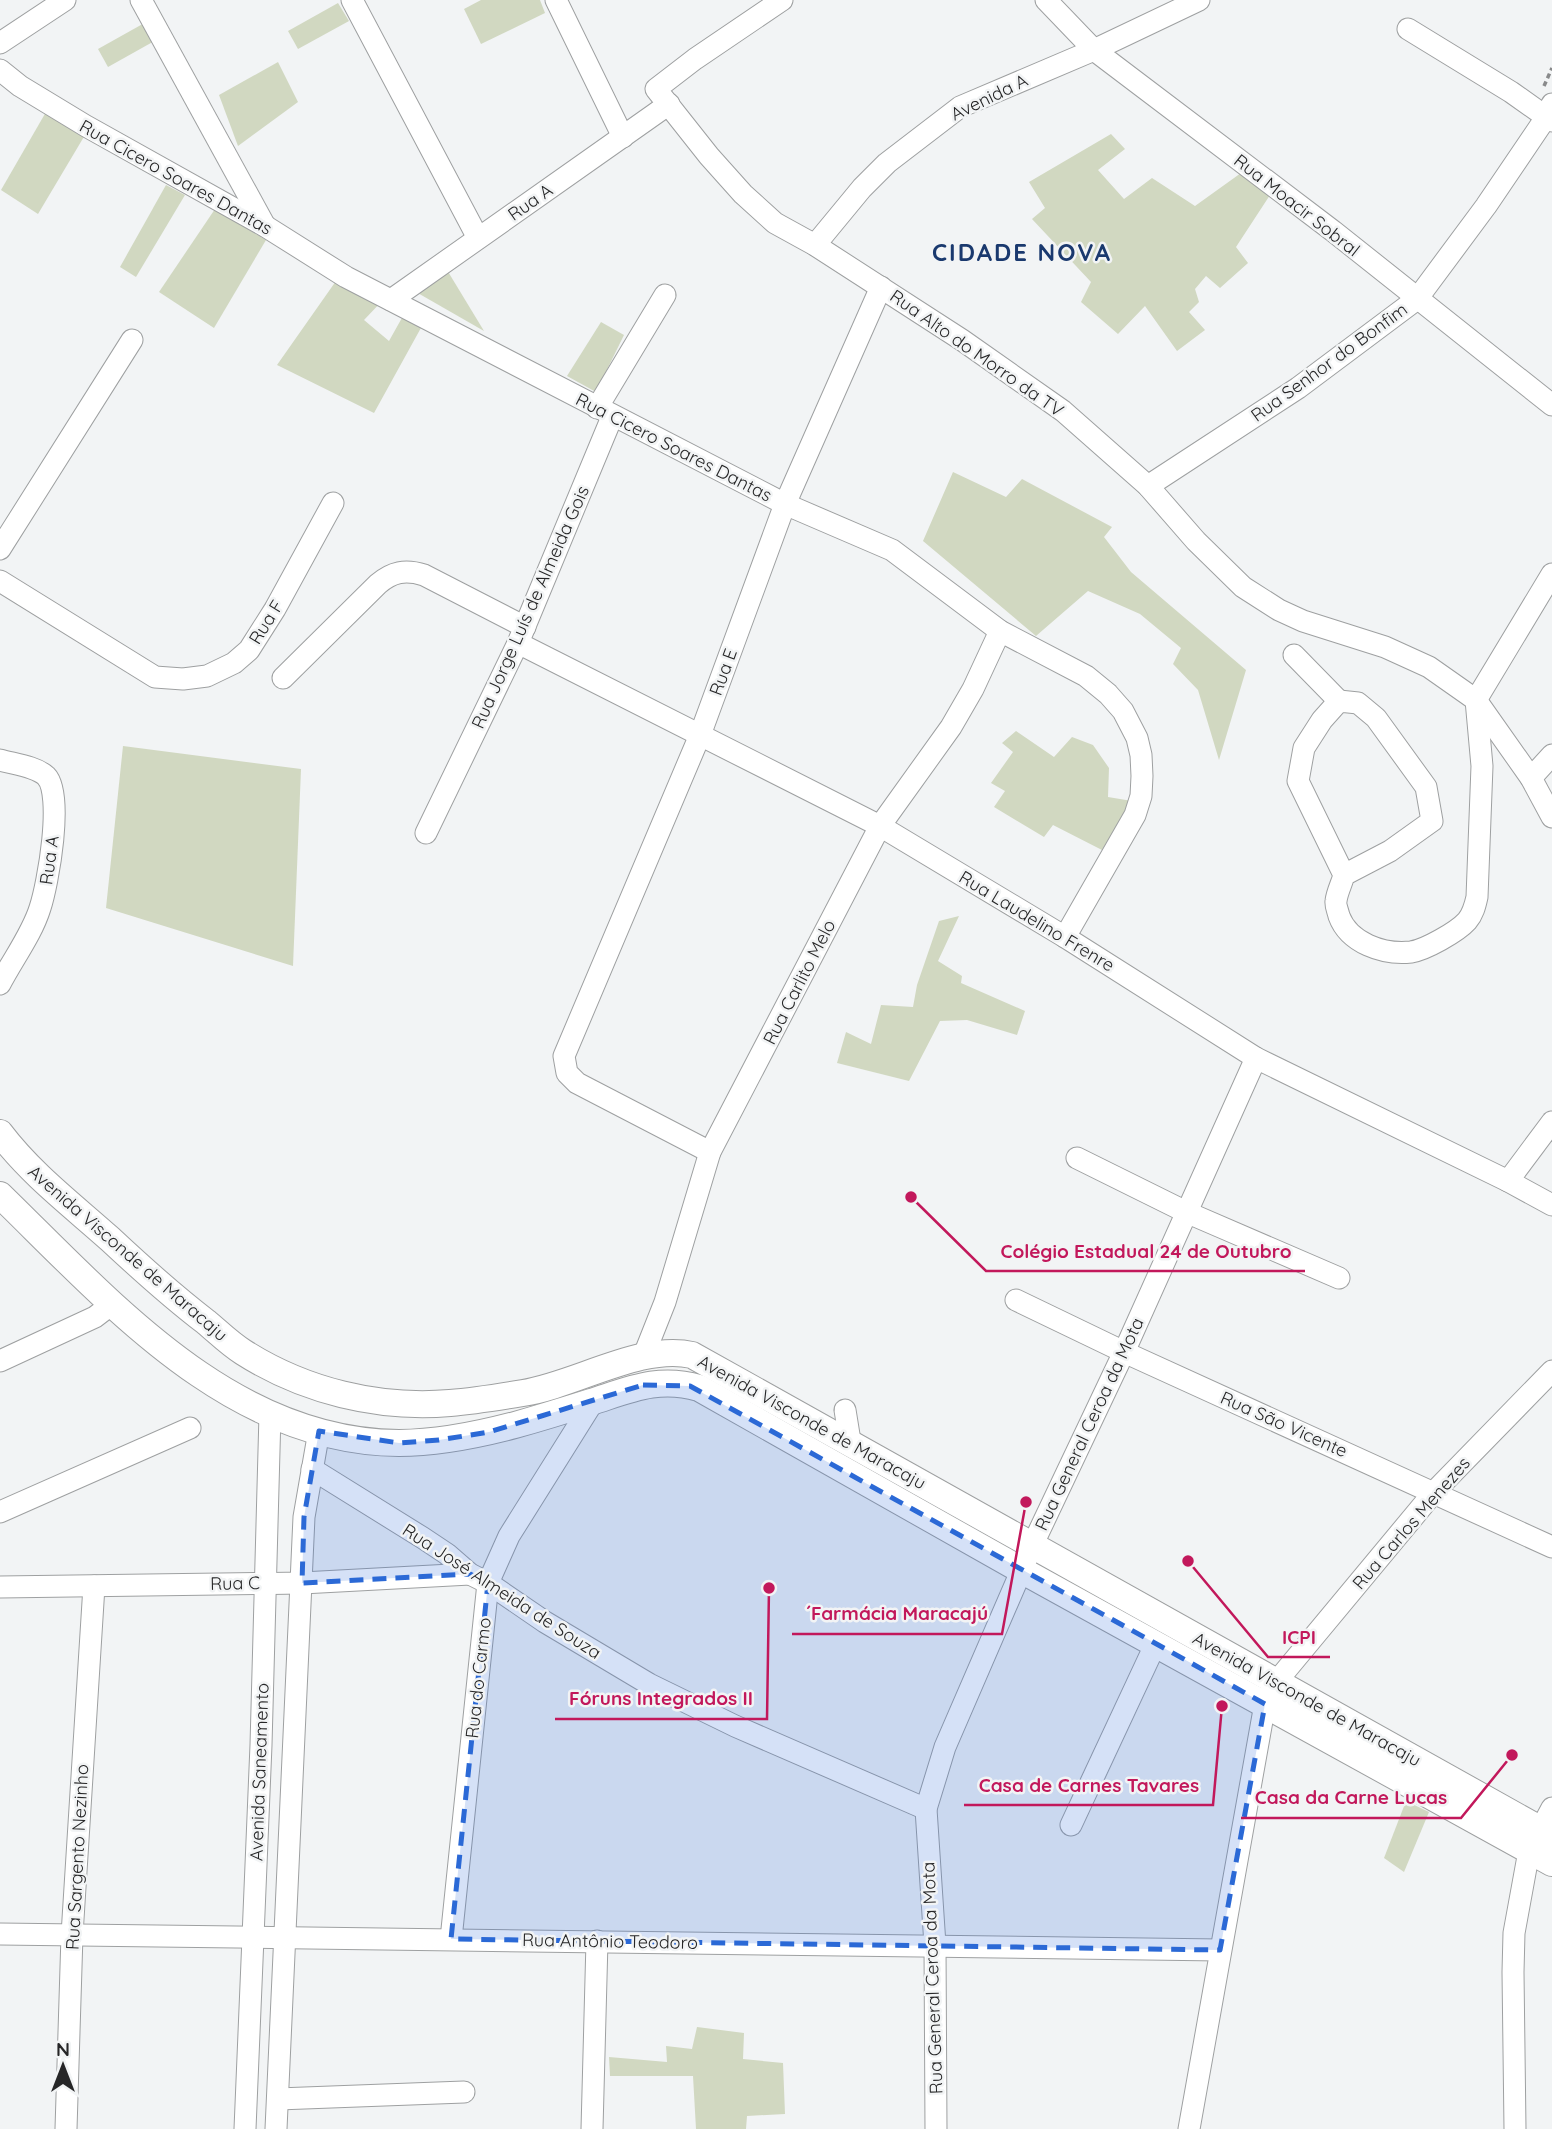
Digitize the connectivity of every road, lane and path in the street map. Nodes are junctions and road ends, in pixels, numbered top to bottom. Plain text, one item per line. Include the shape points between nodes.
1 (65, 0) edge
2 (141, 0) edge
3 (352, 0) edge
4 (556, 0) edge
5 (782, 0) edge
6 (1046, 0) edge
7 (1199, 0) edge
8 (753, 9) edge
9 (1408, 29) dead end
10 (0, 43) edge
11 (1094, 50) junction
12 (0, 70) edge
13 (663, 97) junction
14 (1550, 113) edge
15 (623, 137) junction
16 (265, 226) junction
17 (478, 238) junction
18 (815, 245) junction
19 (881, 287) junction
20 (665, 295) dead end
21 (1417, 299) junction
22 (391, 300) junction
23 (132, 340) dead end
24 (1552, 404) edge
25 (605, 412) junction
26 (1148, 486) junction
27 (333, 503) dead end
28 (785, 505) junction
29 (0, 549) edge
30 (1552, 574) edge
31 (0, 581) edge
32 (1000, 631) junction
33 (522, 635) junction
34 (1294, 655) dead end
35 (283, 678) dead end
36 (1476, 700) junction
37 (1339, 701) junction
38 (700, 735) junction
39 (1552, 755) edge
40 (0, 760) edge
41 (1531, 778) junction
42 (1552, 817) edge
43 (880, 826) junction
44 (426, 833) dead end
45 (1344, 875) junction
46 (1065, 937) junction
47 (0, 984) edge
48 (1256, 1058) junction
49 (1552, 1122) edge
50 (0, 1133) edge
51 (710, 1152) junction
52 (1077, 1158) dead end
53 (10, 1164) edge
54 (1508, 1181) junction
55 (0, 1195) edge
56 (1552, 1205) edge
57 (1186, 1212) junction
58 (1339, 1278) dead end
59 (1016, 1300) dead end
60 (112, 1304) junction
61 (1124, 1352) junction
62 (644, 1355) junction
63 (0, 1361) edge
64 (1552, 1371) edge
65 (593, 1402) junction
66 (845, 1409) dead end
67 (270, 1414) junction
68 (190, 1428) dead end
69 (319, 1432) junction
70 (850, 1441) junction
71 (312, 1469) junction
72 (1434, 1492) junction
73 (0, 1512) edge
74 (1032, 1546) junction
75 (1552, 1547) edge
76 (1021, 1570) junction
77 (479, 1579) junction
78 (264, 1582) junction
79 (302, 1583) junction
80 (94, 1586) junction
81 (0, 1587) edge
82 (1156, 1643) junction
83 (1271, 1693) junction
84 (261, 1745) junction
85 (292, 1746) junction
86 (926, 1809) junction
87 (1071, 1825) dead end
88 (1543, 1831) edge
89 (1552, 1863) edge
90 (0, 1934) edge
91 (72, 1935) junction
92 (253, 1936) junction
93 (285, 1937) junction
94 (451, 1939) junction
95 (597, 1941) junction
96 (935, 1945) junction
97 (1220, 1950) junction
98 (464, 2092) dead end
99 (278, 2099) junction
100 (66, 2129) edge
101 (245, 2129) edge
102 (276, 2129) edge
103 (592, 2129) edge
104 (936, 2129) edge
105 (1189, 2129) edge
106 (1515, 2129) edge

1 - 10 street
2 - 16 street
3 - 17 street
4 - 15 street
5 - 8 street, Rua A
6 - 11 street, Rua Moacir Sobral
7 - 11 street, Avenida A
8 - 13 street, Rua A via 695,59
9 - 14 street
11 - 18 street, Avenida A via 960,107 887,163
11 - 21 street, Rua Moacir Sobral
12 - 16 street, Rua Cicero Soares Dantas via 86,126
13 - 15 street, Rua A
13 - 18 street, Rua Alto do Morro da TV via 743,194 775,223
14 - 21 street, Rua Senhor do Bonfim
15 - 17 street, Rua A
16 - 22 street, Rua Cicero Soares Dantas
17 - 22 street, Rua A
18 - 19 street, Rua Alto do Morro da TV
19 - 26 street, Rua Alto do Morro da TV via 1063,411
19 - 28 street, Rua E
20 - 25 street, Rua Jorge Luís de Almeida Gois
21 - 24 street, Rua Moacir Sobral
21 - 26 street, Rua Senhor do Bonfim via 1298,388
22 - 25 street, Rua Cicero Soares Dantas
23 - 29 street
25 - 28 street, Rua Cicero Soares Dantas
25 - 33 street, Rua Jorge Luís de Almeida Gois
26 - 36 street, Rua Alto do Morro da TV via 1196,541 1266,603 1429,667
27 - 31 street, Rua F via 249,650 206,676 155,677
28 - 32 street, Rua Cicero Soares Dantas via 892,551
28 - 38 street, Rua E
30 - 36 street
32 - 43 street, Rua Carlito Melo via 951,727
32 - 46 street, Rua Cicero Soares Dantas via 1086,676 1108,694 1123,711 1141,755 1139,805
33 - 35 street, Rua Laudelino Frenre via 424,575 396,573 378,584
33 - 38 street, Rua Laudelino Frenre
33 - 44 street, Rua Jorge Luís de Almeida Gois
34 - 37 street
36 - 41 street, Rua Alto do Morro da TV
36 - 45 street via 1482,766 1478,897 1467,921 1413,952 1369,945 1343,925 1335,903
37 - 45 street via 1304,748 1298,781
37 - 45 street via 1358,703 1376,718 1426,787 1432,821 1390,851
38 - 43 street, Rua Laudelino Frenre
38 - 51 street, Rua E via 564,1056 567,1073 577,1083
39 - 41 street
40 - 47 street, Rua A via 45,775 51,784 54,818 40,910
41 - 42 street, Rua Alto do Morro da TV
43 - 46 street, Rua Laudelino Frenre
43 - 51 street, Rua Carlito Melo
46 - 48 street, Rua Laudelino Frenre
48 - 54 street, Rua Laudelino Frenre
48 - 57 street, Rua General Ceroa da Mota
49 - 54 street
50 - 53 main road, Avenida Visconde de Maracaju
51 - 62 street, Rua Carlito Melo
52 - 57 street
53 - 62 main road, Avenida Visconde de Maracaju via 242,1352 330,1392 375,1400 449,1403 543,1389
54 - 56 street, Rua Laudelino Frenre
55 - 60 main road, Avenida Visconde de Maracaju
57 - 58 street
57 - 61 street, Rua General Ceroa da Mota
59 - 61 street, Rua São Vicente
60 - 63 street via 95,1317
60 - 67 main road, Avenida Visconde de Maracaju via 188,1367
61 - 72 street, Rua São Vicente
61 - 74 street, Rua General Ceroa da Mota
62 - 70 main road, Avenida Visconde de Maracaju via 692,1354
64 - 72 street, Rua Carlos Menezes
65 - 69 main road, Avenida Visconde de Maracaju via 489,1432 439,1440 399,1443
65 - 76 main road, Avenida Visconde de Maracaju via 643,1384 699,1388
65 - 77 street, Rua do Carmo
66 - 70 street
67 - 69 main road, Avenida Visconde de Maracaju
67 - 78 street, Avenida Saneamento
68 - 73 street
69 - 71 street, Avenida Saneamento
70 - 74 main road, Avenida Visconde de Maracaju
71 - 77 street, Rua José Almeida de Souza
71 - 79 street, Avenida Saneamento via 304,1517
72 - 75 street, Rua São Vicente
72 - 83 street, Rua Carlos Menezes
74 - 76 street, Rua General Ceroa da Mota
74 - 83 main road, Avenida Visconde de Maracaju
76 - 82 main road, Avenida Visconde de Maracaju
76 - 86 street, Rua General Ceroa da Mota via 945,1747
77 - 79 street, Rua C
77 - 86 street, Rua José Almeida de Souza via 649,1684
77 - 94 street, Rua do Carmo
78 - 79 street, Rua C
78 - 80 street, Rua C
78 - 84 street, Avenida Saneamento
79 - 85 street, Avenida Saneamento
80 - 81 street, Rua C
80 - 91 street, Rua Sargento Nezinho
82 - 83 main road, Avenida Visconde de Maracaju
82 - 87 street
83 - 88 main road, Avenida Visconde de Maracaju
83 - 97 street
84 - 85 street
84 - 92 street, Avenida Saneamento
85 - 93 street, Avenida Saneamento
86 - 96 street, Rua General Ceroa da Mota
88 - 89 main road, Avenida Visconde de Maracaju
88 - 106 street via 1517,1908
90 - 91 street, Rua Antônio Teodoro
91 - 92 street, Rua Antônio Teodoro
91 - 100 street, Rua Sargento Nezinho
92 - 93 street, Rua Antônio Teodoro
92 - 101 street, Avenida Saneamento
93 - 94 street, Rua Antônio Teodoro
93 - 99 street, Avenida Saneamento
94 - 95 street, Rua Antônio Teodoro
95 - 96 street, Rua Antônio Teodoro
95 - 103 street
96 - 97 street, Rua Antônio Teodoro
96 - 104 street, Rua General Ceroa da Mota
97 - 105 street
98 - 99 street
99 - 102 street, Avenida Saneamento

